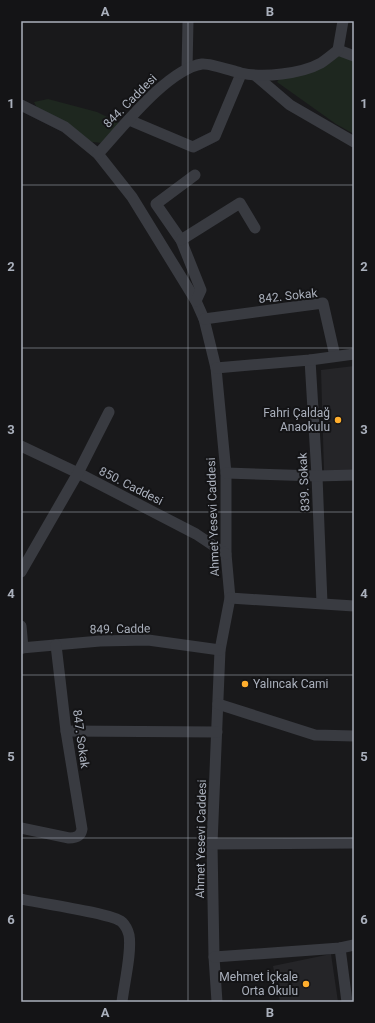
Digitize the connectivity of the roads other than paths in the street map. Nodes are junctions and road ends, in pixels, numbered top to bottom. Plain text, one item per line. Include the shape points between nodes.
1 (188, 21) edge
2 (343, 21) edge
3 (338, 50) junction
4 (354, 56) edge
5 (187, 69) junction
6 (241, 74) junction
7 (256, 76) junction
8 (21, 105) edge
9 (129, 120) junction
10 (354, 142) edge
11 (98, 154) junction
12 (195, 175) dead end
13 (255, 228) dead end
14 (181, 240) junction
15 (196, 302) junction
16 (204, 319) junction
17 (354, 354) edge
18 (335, 356) junction
19 (310, 360) junction
20 (216, 368) junction
21 (109, 412) dead end
22 (21, 446) edge
23 (78, 473) junction
24 (226, 473) junction
25 (354, 475) edge
26 (317, 476) junction
27 (226, 554) junction
28 (21, 572) edge
29 (230, 598) junction
30 (322, 603) junction
31 (354, 606) edge
32 (21, 626) edge
33 (56, 645) junction
34 (22, 648) edge
35 (220, 650) junction
36 (218, 704) junction
37 (66, 730) junction
38 (217, 732) junction
39 (354, 736) edge
40 (21, 828) edge
41 (354, 843) edge
42 (212, 844) junction
43 (21, 899) edge
44 (354, 945) edge
45 (340, 948) junction
46 (214, 957) junction
47 (122, 1002) edge
48 (217, 1002) edge
49 (347, 1002) edge

1 - 5 street
2 - 3 street
3 - 4 street
3 - 7 street, 844. Caddesi via 322,62 306,69
5 - 6 street, 844. Caddesi via 204,64
5 - 9 street, 844. Caddesi via 158,89
6 - 7 street, 844. Caddesi
6 - 9 street via 215,136 193,147
7 - 10 street via 290,105
8 - 11 street, Ahmet Yesevi Caddesi via 65,127
9 - 11 street, 844. Caddesi
11 - 15 street, Ahmet Yesevi Caddesi via 132,197
12 - 14 street via 156,204
13 - 14 street via 240,203
14 - 15 street via 201,290
15 - 16 street, Ahmet Yesevi Caddesi
16 - 18 street, 842. Sokak via 323,303
16 - 20 street, Ahmet Yesevi Caddesi
17 - 18 street
18 - 19 street
19 - 20 street
19 - 26 street, 839. Sokak
20 - 24 street, Ahmet Yesevi Caddesi
21 - 23 street
22 - 23 street, 850. Caddesi
23 - 27 street, 850. Caddesi via 196,534
23 - 28 street
24 - 26 street
24 - 27 street, Ahmet Yesevi Caddesi
25 - 26 street
26 - 30 street, 839. Sokak
27 - 29 street, Ahmet Yesevi Caddesi
29 - 30 street
29 - 35 street, Ahmet Yesevi Caddesi
30 - 31 street
32 - 34 street
33 - 34 street, 849. Cadde
33 - 35 street, 849. Cadde via 148,640
33 - 37 street, 847. Sokak
35 - 36 street, Ahmet Yesevi Caddesi
36 - 38 street, Ahmet Yesevi Caddesi
36 - 39 street via 315,735
37 - 38 street
37 - 40 street, 847. Sokak via 82,829 80,835 69,838
38 - 42 street, Ahmet Yesevi Caddesi
41 - 42 street
42 - 46 street, Ahmet Yesevi Caddesi
43 - 47 street via 107,916 122,922 129,937 129,956
44 - 45 street
45 - 46 street
45 - 49 street
46 - 48 street, Ahmet Yesevi Caddesi

